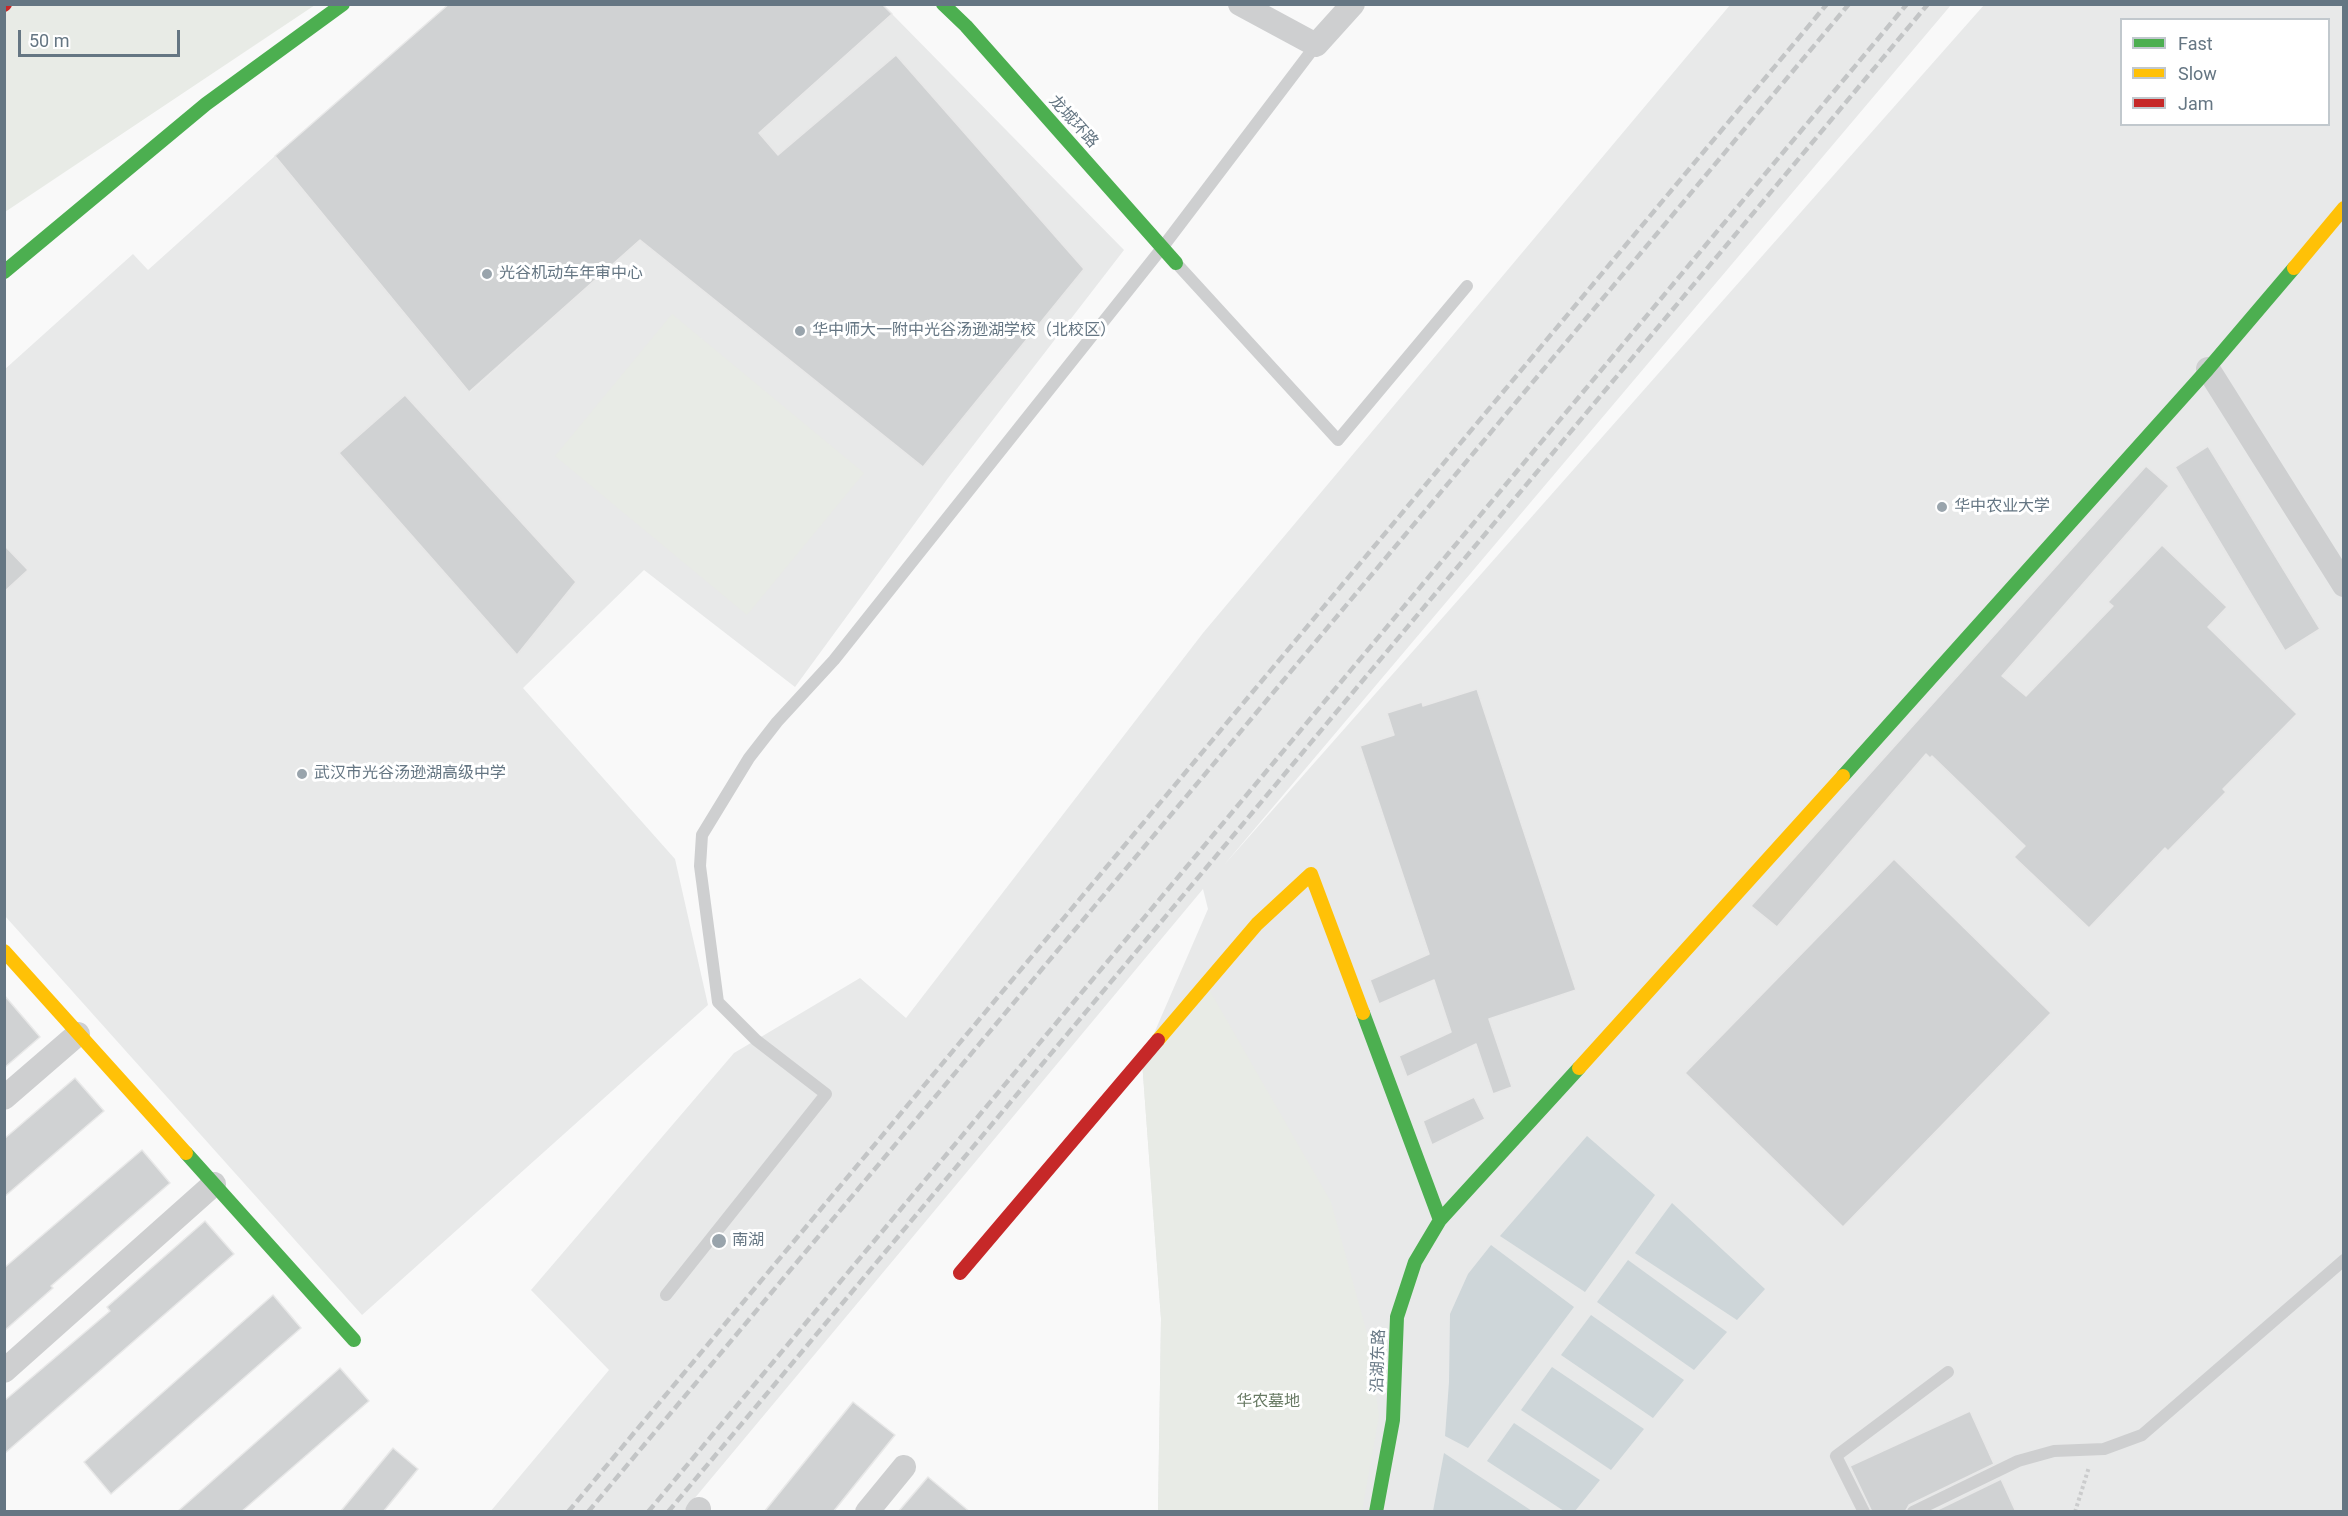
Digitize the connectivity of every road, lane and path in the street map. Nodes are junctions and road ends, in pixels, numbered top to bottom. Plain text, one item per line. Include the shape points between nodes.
1 (343, 4) edge
2 (943, 4) edge
3 (1240, 4) edge
4 (1353, 4) edge
5 (1316, 45) junction
6 (2343, 208) edge
7 (1162, 248) junction
8 (1176, 263) joint
9 (4, 272) edge
10 (1467, 286) dead end
11 (2208, 369) junction
12 (2343, 585) edge
13 (9, 966) edge
14 (78, 1034) junction
15 (4, 1098) edge
16 (214, 1184) junction
17 (1440, 1220) junction
18 (2343, 1260) edge
19 (960, 1273) dead end
20 (666, 1295) dead end
21 (354, 1340) dead end
22 (4, 1371) edge
23 (1948, 1372) dead end
24 (2104, 1449) junction
25 (904, 1467) dead end
26 (867, 1512) edge
27 (1376, 1512) edge
28 (1864, 1512) edge
29 (1912, 1512) edge
30 (2075, 1512) edge

1 - 9 street via 207,104
2 - 7 street, 龙城环路
3 - 5 street
4 - 5 street
5 - 7 lane
6 - 11 street, 沿湖东路
7 - 8 street, 龙城环路
7 - 20 lane via 834,660 777,722 749,758 702,835 700,866 718,1002 756,1040 826,1094
8 - 10 lane via 1338,440
11 - 12 street
11 - 17 street, 沿湖东路
13 - 14 street
14 - 15 street
14 - 16 street
16 - 21 street
16 - 22 street
17 - 19 street via 1311,874 1257,924
17 - 27 street, 沿湖东路 via 1415,1262 1396,1317 1393,1420
18 - 24 lane via 2142,1435
23 - 28 lane via 1836,1456
24 - 29 lane via 2054,1451 2018,1461
24 - 30 path via 2089,1466
25 - 26 street

